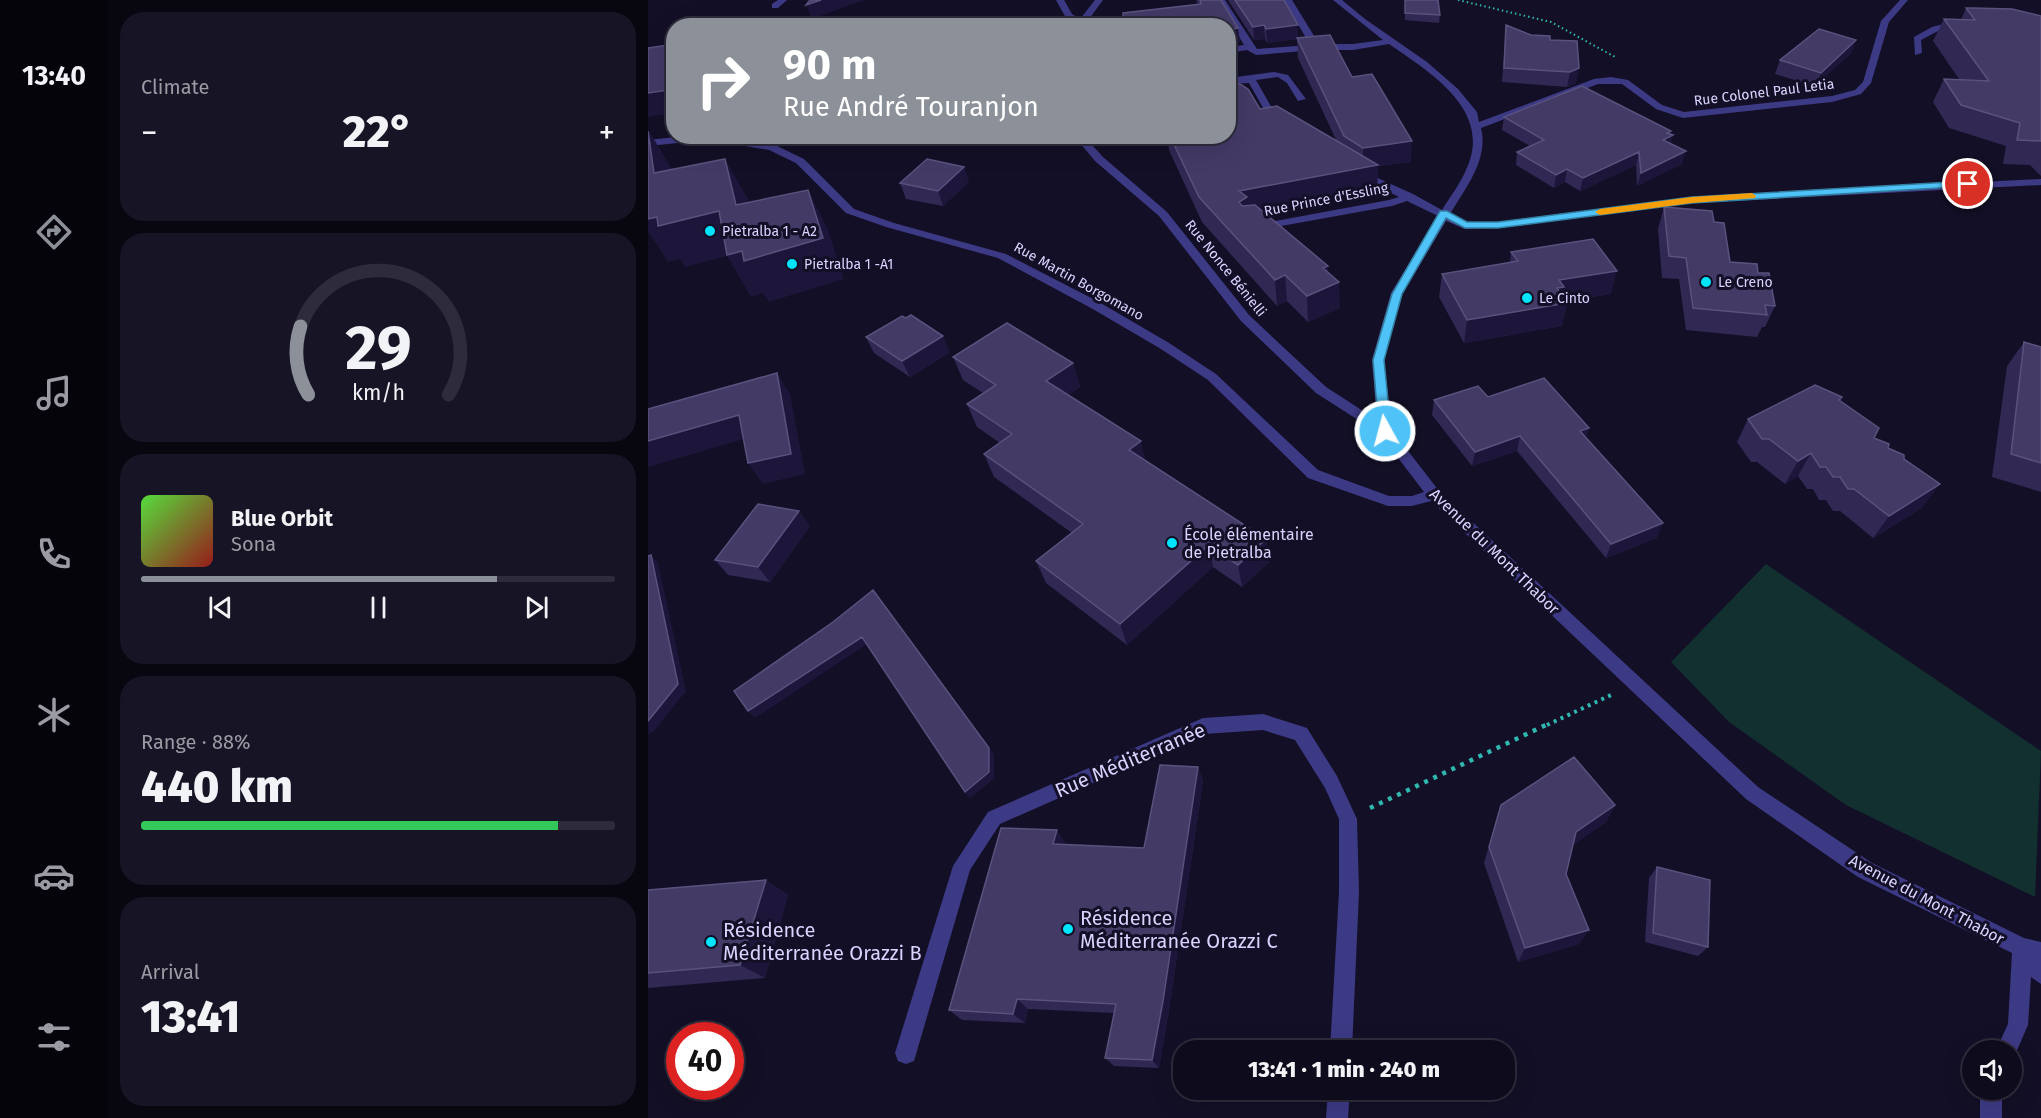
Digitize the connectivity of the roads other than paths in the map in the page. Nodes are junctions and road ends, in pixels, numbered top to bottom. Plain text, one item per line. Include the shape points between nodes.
1 (783, 0) edge
2 (1060, 0) edge
3 (1099, 0) edge
4 (1221, 0) edge
5 (1288, 0) edge
6 (1337, 0) edge
7 (1904, 0) edge
8 (775, 6) dead end
9 (1072, 18) edge
10 (1085, 18) edge
11 (1232, 18) edge
12 (1968, 23) edge
13 (1236, 24) edge
14 (1391, 41) junction
15 (1250, 47) junction
16 (1316, 47) junction
17 (1236, 49) edge
18 (1918, 53) dead end
19 (1246, 79) junction
20 (1236, 80) edge
21 (1301, 99) dead end
22 (1286, 126) edge
23 (1476, 128) junction
24 (666, 141) edge
25 (648, 143) edge
26 (753, 144) edge
27 (1085, 144) edge
28 (1352, 168) edge
29 (2041, 182) edge
30 (1408, 195) junction
31 (1444, 213) junction
32 (1249, 228) edge
33 (1385, 431) junction
34 (1434, 495) junction
35 (2032, 950) edge
36 (2041, 974) edge
37 (1341, 1040) edge
38 (2011, 1040) edge
39 (906, 1053) dead end
40 (1338, 1100) edge
41 (1991, 1100) edge
42 (1337, 1118) edge
43 (1991, 1118) edge

1 - 8 street
2 - 9 street
3 - 10 street
4 - 11 street
5 - 16 street
6 - 14 street
7 - 23 street, Rue Colonel Paul Letia via 1885,21 1867,83 1858,92 1832,99 1683,114 1659,107 1625,82 1597,81
12 - 18 street via 1935,28 1917,39
13 - 15 street
14 - 16 street
14 - 23 street via 1455,91 1472,112
15 - 16 street via 1256,52
15 - 17 street
19 - 20 street
19 - 21 street via 1284,75
19 - 22 street via 1255,85 1269,111
23 - 31 street via 1478,151 1472,169
24 - 25 street, Rue Martin Borgomano
26 - 34 street, Rue Martin Borgomano via 772,147 800,161 850,211 1002,256 1165,346 1212,377 1313,474 1388,501 1412,501
27 - 33 street, Rue Nonce Bénielli via 1163,214 1253,326 1321,390
28 - 30 street
29 - 31 street via 1692,200 1498,225 1465,225
30 - 31 street
30 - 32 street, Rue Prince d'Essling via 1392,203
31 - 33 street via 1397,294 1378,360
33 - 34 street, Avenue du Mont Thabor
34 - 35 street, Avenue du Mont Thabor via 1752,793 1865,870
35 - 36 street
35 - 38 street via 2018,1025
37 - 39 street, Rue Méditerranée via 1348,819 1331,782 1301,734 1263,722 1203,726 994,818 962,866
40 - 42 street
41 - 43 street

